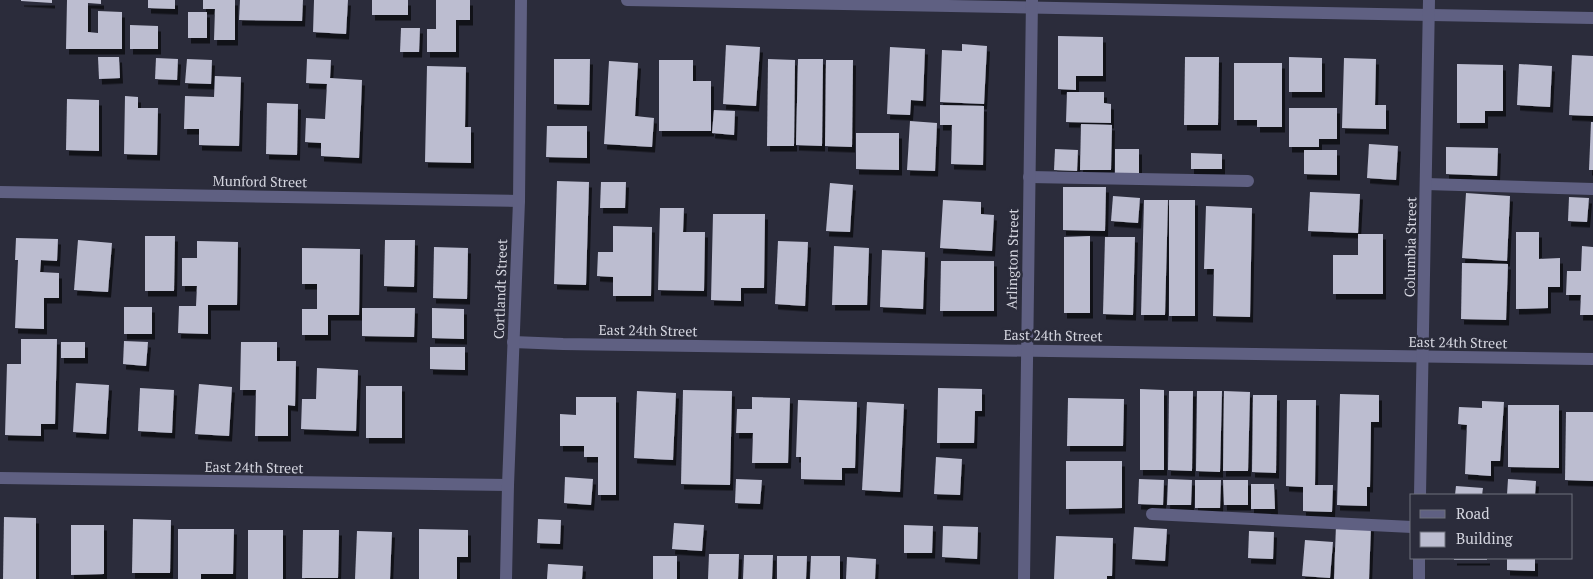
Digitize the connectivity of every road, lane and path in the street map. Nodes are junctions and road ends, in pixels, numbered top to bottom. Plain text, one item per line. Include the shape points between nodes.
1 (521, 0) edge
2 (627, 0) edge
3 (1429, 0) edge
4 (1032, 4) edge
5 (1428, 15) junction
6 (1593, 18) edge
7 (1029, 177) junction
8 (1248, 181) dead end
9 (1426, 184) junction
10 (1593, 189) edge
11 (0, 192) edge
12 (519, 201) junction
13 (513, 342) junction
14 (1026, 350) junction
15 (1423, 357) junction
16 (1593, 359) edge
17 (0, 478) edge
18 (508, 485) junction
19 (1420, 494) edge
20 (1152, 514) dead end
21 (1410, 527) edge
22 (1419, 559) edge
23 (506, 579) edge
24 (1024, 579) edge
25 (1419, 579) edge

1 - 12 street, Cortlandt Street
2 - 4 street
3 - 5 street, Columbia Street
4 - 5 street
4 - 7 street, Arlington Street
5 - 6 street
5 - 9 street, Columbia Street
7 - 8 street
7 - 14 street, Arlington Street
9 - 10 street
9 - 15 street, Columbia Street
11 - 12 street, Munford Street
12 - 13 street, Cortlandt Street
13 - 14 street, East 24th Street
13 - 18 street, Cortlandt Street
14 - 15 street, East 24th Street
14 - 24 street, Arlington Street
15 - 16 street, East 24th Street
15 - 19 street, Columbia Street
17 - 18 street, East 24th Street
18 - 23 street, Cortlandt Street
20 - 21 street
22 - 25 street

